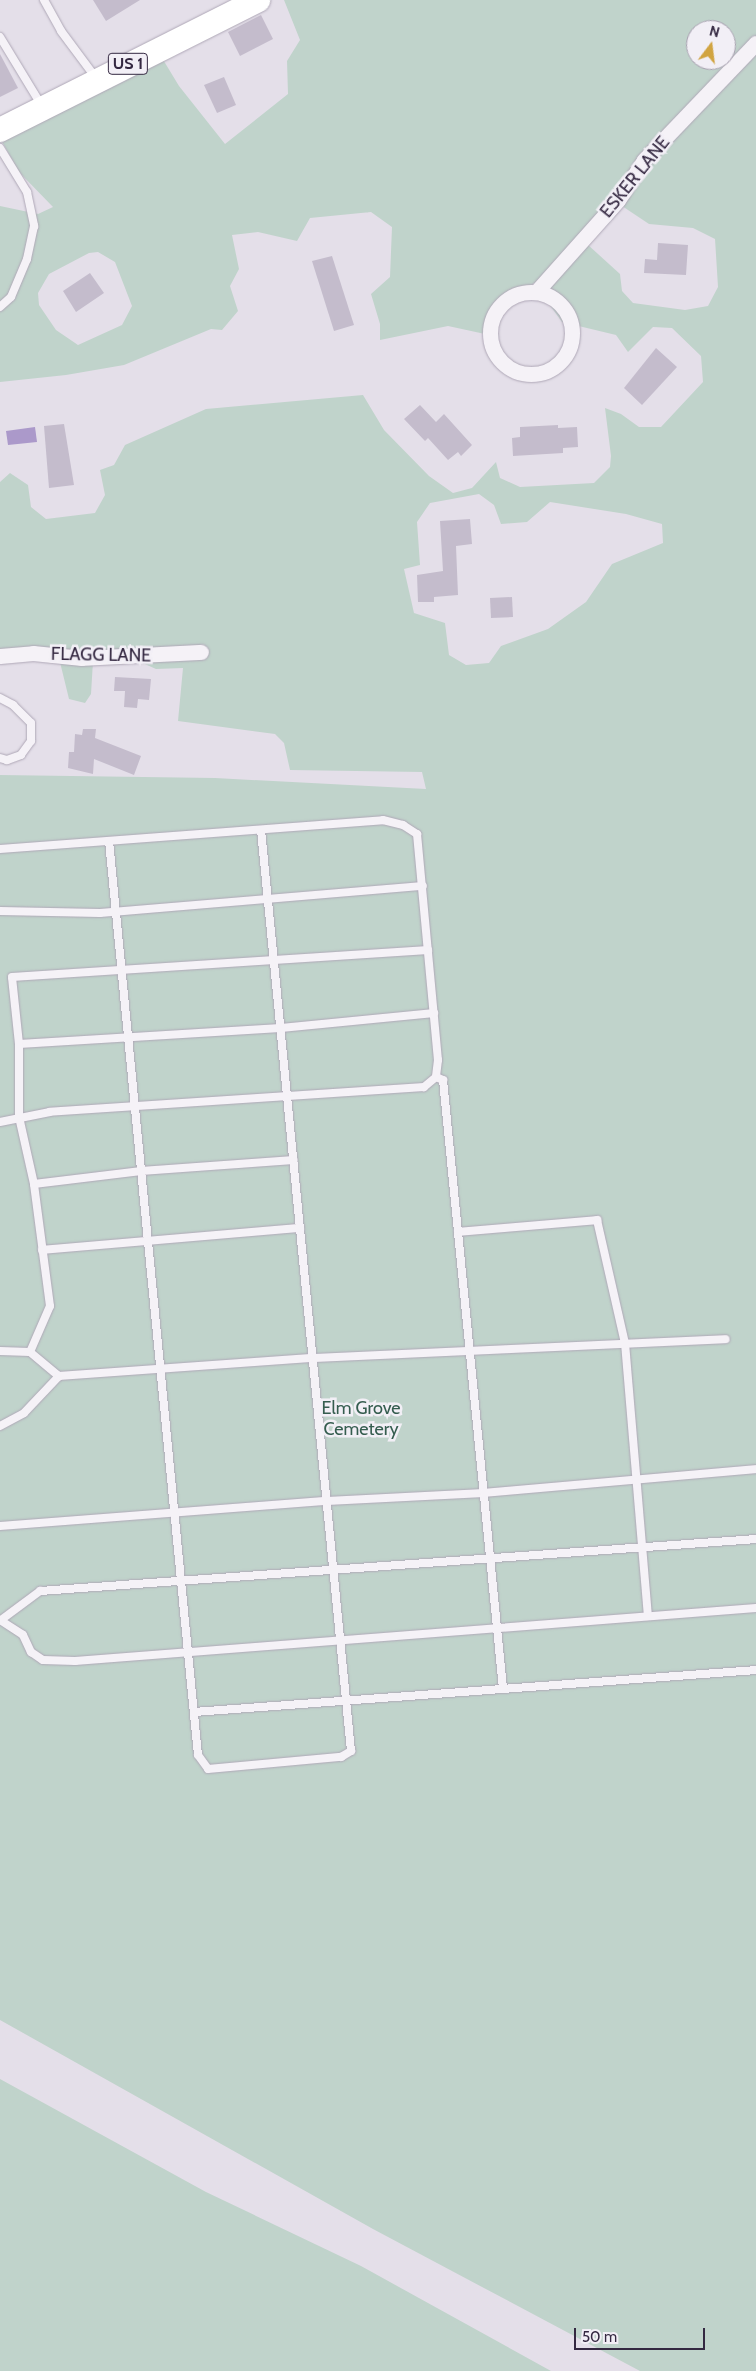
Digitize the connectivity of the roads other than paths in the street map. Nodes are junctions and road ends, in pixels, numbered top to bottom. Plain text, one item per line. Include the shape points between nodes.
1 (44, 0) edge
2 (258, 0) edge
3 (0, 37) edge
4 (756, 43) edge
5 (97, 80) junction
6 (43, 108) junction
7 (0, 130) edge
8 (0, 148) edge
9 (536, 292) junction
10 (0, 307) edge
11 (201, 652) dead end
12 (0, 656) edge
13 (0, 698) edge
14 (0, 758) edge
15 (262, 830) junction
16 (108, 841) junction
17 (0, 849) edge
18 (423, 886) junction
19 (268, 899) junction
20 (0, 911) edge
21 (116, 912) junction
22 (428, 950) junction
23 (274, 959) junction
24 (121, 970) junction
25 (434, 1013) junction
26 (281, 1028) junction
27 (128, 1036) junction
28 (19, 1044) junction
29 (436, 1077) junction
30 (288, 1096) junction
31 (134, 1106) junction
32 (19, 1116) junction
33 (0, 1122) edge
34 (294, 1160) junction
35 (141, 1171) junction
36 (34, 1184) junction
37 (300, 1228) junction
38 (458, 1232) junction
39 (148, 1241) junction
40 (42, 1250) junction
41 (726, 1339) dead end
42 (625, 1343) junction
43 (470, 1350) junction
44 (0, 1351) edge
45 (30, 1352) junction
46 (313, 1358) junction
47 (160, 1369) junction
48 (59, 1376) junction
49 (0, 1426) edge
50 (756, 1469) edge
51 (637, 1479) junction
52 (484, 1493) junction
53 (327, 1501) junction
54 (174, 1513) junction
55 (0, 1526) edge
56 (756, 1539) edge
57 (642, 1547) junction
58 (492, 1560) junction
59 (333, 1569) junction
60 (181, 1580) junction
61 (756, 1608) edge
62 (648, 1616) junction
63 (1, 1620) edge
64 (499, 1628) junction
65 (340, 1640) junction
66 (188, 1652) junction
67 (756, 1670) edge
68 (503, 1689) junction
69 (346, 1701) junction
70 (194, 1712) junction

1 - 5 lane via 61,31
2 - 5 main road, US 1
3 - 6 lane
4 - 9 street, ESKER LANE via 644,160 618,200
5 - 6 main road, US 1
6 - 7 main road, US 1
8 - 10 lane via 27,192 34,226 27,259 11,297
9 - 9 street via 509,298 498,308 492,320 490,334 499,358 521,373 535,374 559,364 572,341 571,321 561,304
11 - 12 street, FLAGG LANE via 82,658 33,654
13 - 14 lane via 13,704 31,723 31,741 20,755 7,760
15 - 16 lane
15 - 18 lane via 383,820 403,825 417,834
15 - 19 lane
16 - 17 lane
16 - 21 lane
18 - 19 lane
18 - 22 lane
19 - 21 lane
19 - 23 lane
20 - 21 lane
21 - 24 lane
22 - 23 lane
22 - 25 lane
23 - 24 lane
23 - 26 lane
24 - 27 lane
24 - 28 lane via 12,977
25 - 26 lane
25 - 29 lane
26 - 27 lane
26 - 30 lane
27 - 28 lane
27 - 31 lane
28 - 32 lane
29 - 30 lane via 424,1087
29 - 38 lane via 443,1080
30 - 31 lane
30 - 34 lane
31 - 32 lane
31 - 35 lane
32 - 33 lane
32 - 36 lane
34 - 35 lane
34 - 37 lane
35 - 36 lane
35 - 39 lane
36 - 40 lane
37 - 39 lane
37 - 46 lane
38 - 42 lane via 598,1220
38 - 43 lane
39 - 40 lane
39 - 47 lane
40 - 45 lane via 50,1306
41 - 42 lane
42 - 43 lane
42 - 51 lane
43 - 46 lane
43 - 52 lane
44 - 45 lane
45 - 48 lane
46 - 47 lane
46 - 53 lane
47 - 48 lane
47 - 54 lane
48 - 49 lane via 24,1413
50 - 51 lane
51 - 52 lane
51 - 57 lane
52 - 53 lane
52 - 58 lane
53 - 54 lane
53 - 59 lane
54 - 55 lane
54 - 60 lane
56 - 57 lane
57 - 58 lane
57 - 62 lane
58 - 59 lane
58 - 64 lane
59 - 60 lane
59 - 65 lane
60 - 63 lane via 40,1591
60 - 66 lane
61 - 62 lane
62 - 64 lane
63 - 66 lane via 23,1635 31,1652 43,1660
64 - 65 lane
64 - 68 lane
65 - 66 lane
65 - 69 lane
66 - 70 lane
67 - 68 lane
68 - 69 lane
69 - 70 lane
69 - 70 lane via 351,1752 341,1757 208,1769 198,1755

